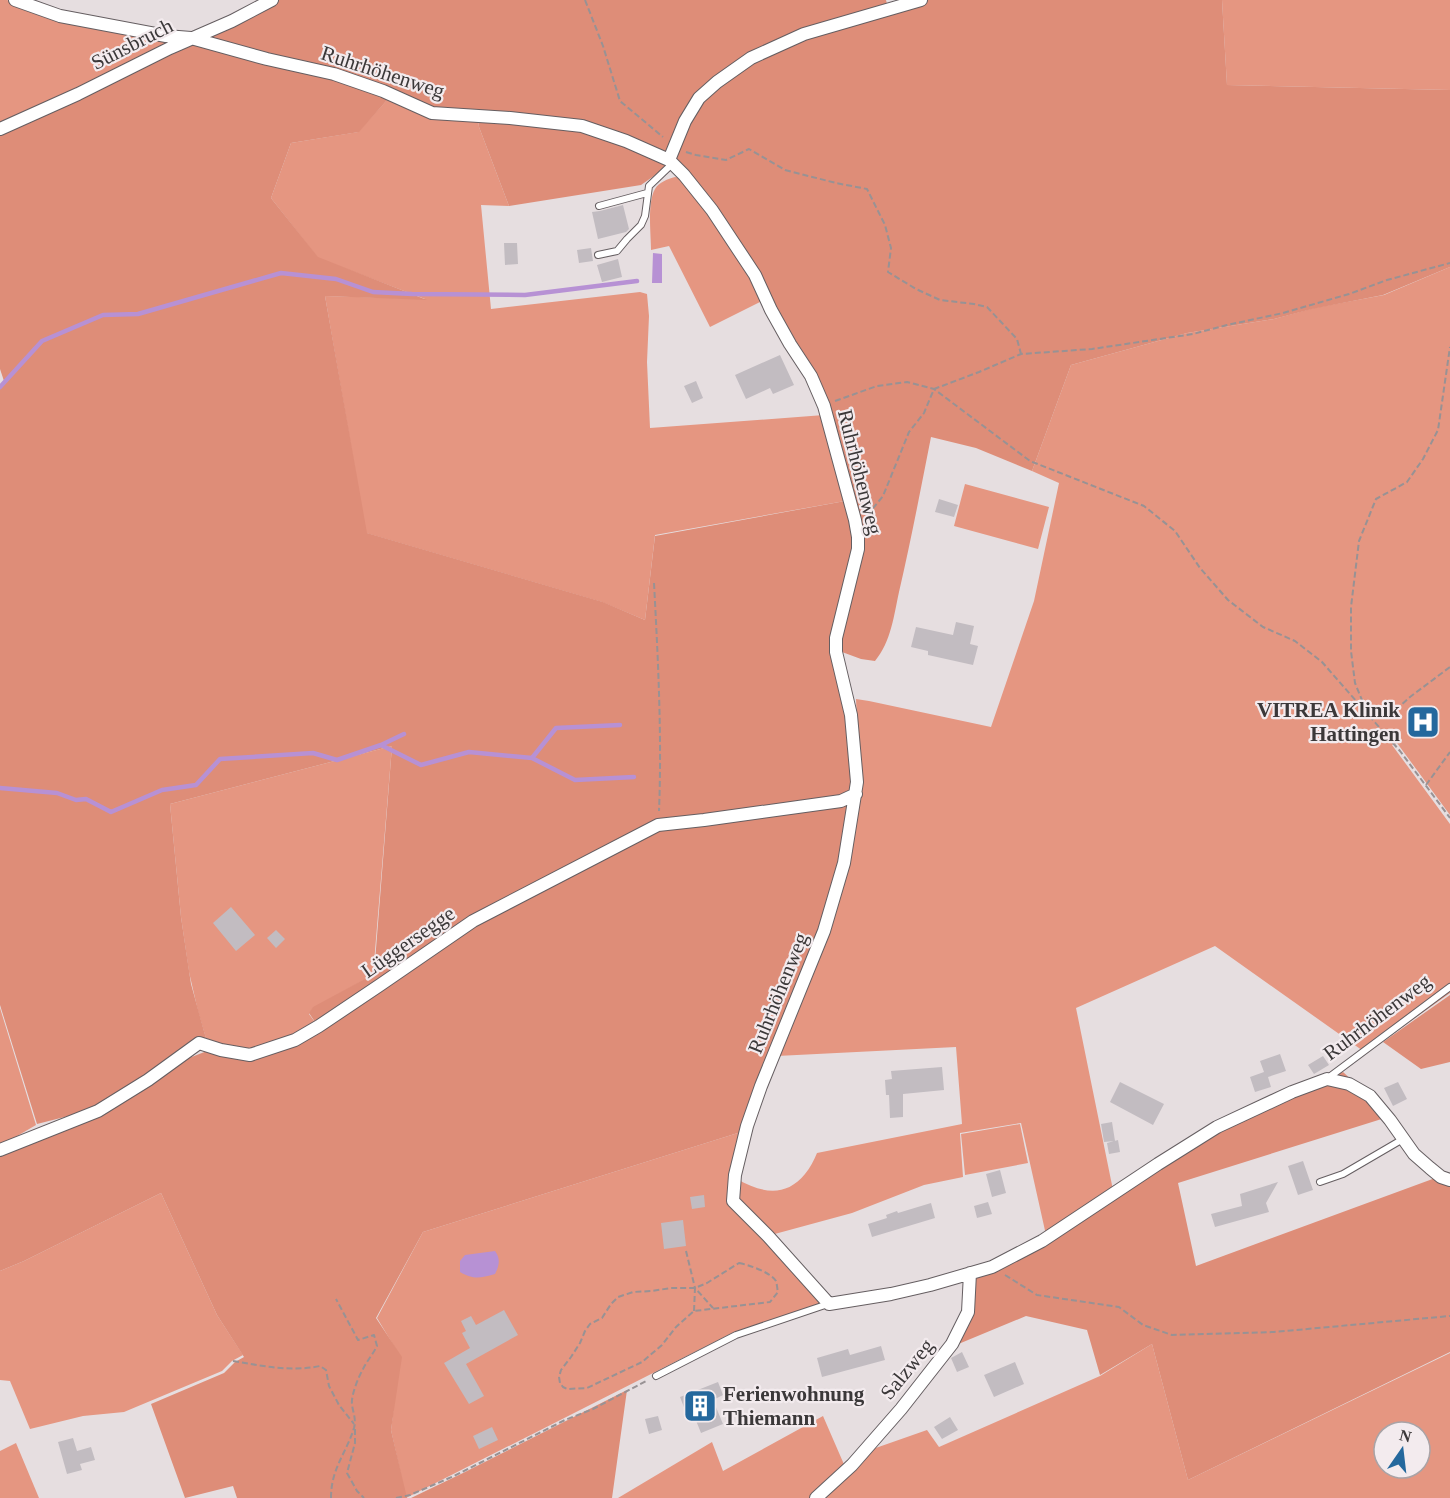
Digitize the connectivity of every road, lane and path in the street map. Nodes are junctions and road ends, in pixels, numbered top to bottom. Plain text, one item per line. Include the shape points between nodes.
1 (15, 0) edge
2 (272, 0) edge
3 (585, 0) edge
4 (921, 0) edge
5 (191, 38) junction
6 (0, 129) edge
7 (674, 147) junction
8 (670, 162) junction
9 (647, 193) junction
10 (599, 206) dead end
11 (598, 255) dead end
12 (1450, 262) edge
13 (1450, 347) edge
14 (1021, 354) junction
15 (934, 389) junction
16 (824, 406) junction
17 (855, 520) junction
18 (654, 583) dead end
19 (1450, 667) edge
20 (1369, 715) junction
21 (1450, 752) edge
22 (1426, 785) junction
23 (856, 794) junction
24 (1450, 818) edge
25 (658, 825) junction
26 (1450, 987) edge
27 (1327, 1079) junction
28 (1403, 1139) junction
29 (0, 1150) edge
30 (1450, 1180) edge
31 (1320, 1182) dead end
32 (686, 1251) dead end
33 (992, 1267) junction
34 (970, 1273) junction
35 (695, 1288) junction
36 (336, 1299) dead end
37 (829, 1304) junction
38 (713, 1308) junction
39 (694, 1311) junction
40 (1450, 1316) edge
41 (233, 1361) dead end
42 (656, 1376) joint
43 (355, 1425) junction
44 (331, 1498) edge
45 (364, 1498) edge
46 (396, 1498) edge
47 (816, 1498) edge

1 - 5 street, Sünsbruch via 60,16
2 - 5 street
3 - 7 path via 620,100
4 - 7 street via 804,34 751,58 699,98
5 - 6 street, Sünsbruch
5 - 8 street, Ruhrhöhenweg via 334,74 432,112 582,126
7 - 8 street
7 - 14 path via 726,160 749,149 785,170 867,189 885,225 891,248 888,272 940,300 987,307 1017,339
8 - 9 lane
8 - 16 street, Ruhrhöhenweg via 712,210 755,275
9 - 10 lane
9 - 11 lane via 641,225 617,251
12 - 14 path via 1294,310 1193,334 1092,349
13 - 20 path via 1438,430 1407,482 1376,499 1359,541 1351,607 1351,651 1355,683
14 - 15 path
15 - 16 path via 907,382 878,386
15 - 17 path via 924,413 909,432 883,496 870,512
15 - 20 path via 1030,460 1144,506 1175,531 1228,600 1263,627 1295,641 1322,662
16 - 17 street, Ruhrhöhenweg
17 - 23 street, Ruhrhöhenweg via 858,549 836,652 851,715
18 - 25 path via 660,683
19 - 20 path via 1398,708
20 - 22 path
21 - 22 path
22 - 24 path
23 - 25 street, Lüggersegge via 830,803
23 - 37 street, Ruhrhöhenweg via 844,863 825,931 754,1103 733,1195 733,1201
25 - 29 street, Lüggersegge via 473,921 295,1040 250,1055 200,1043 98,1111
26 - 27 lane, Ruhrhöhenweg
27 - 28 street, Ruhrhöhenweg via 1348,1084 1370,1096
27 - 33 street, Ruhrhöhenweg via 1217,1127 1042,1240
28 - 30 street, Ruhrhöhenweg via 1430,1168
28 - 31 lane via 1343,1174
32 - 35 path
33 - 34 street, Ruhrhöhenweg
33 - 40 path via 1037,1295 1119,1307 1143,1325 1172,1335 1274,1332
34 - 37 street, Ruhrhöhenweg via 891,1294
34 - 47 street, Salzweg via 968,1312 952,1344 852,1465
35 - 38 path
35 - 38 path via 739,1263 749,1264 776,1281 778,1292 770,1302
35 - 39 path
35 - 39 path via 633,1292 618,1297 603,1318 585,1331 561,1370 560,1383 567,1389 587,1388 642,1362
36 - 43 path via 358,1340 374,1335 377,1346 351,1403
37 - 42 lane via 736,1335
38 - 39 path
41 - 43 path via 279,1369 320,1366 326,1370 339,1405
42 - 46 path via 454,1476
43 - 44 path via 334,1472
43 - 45 path via 347,1473

